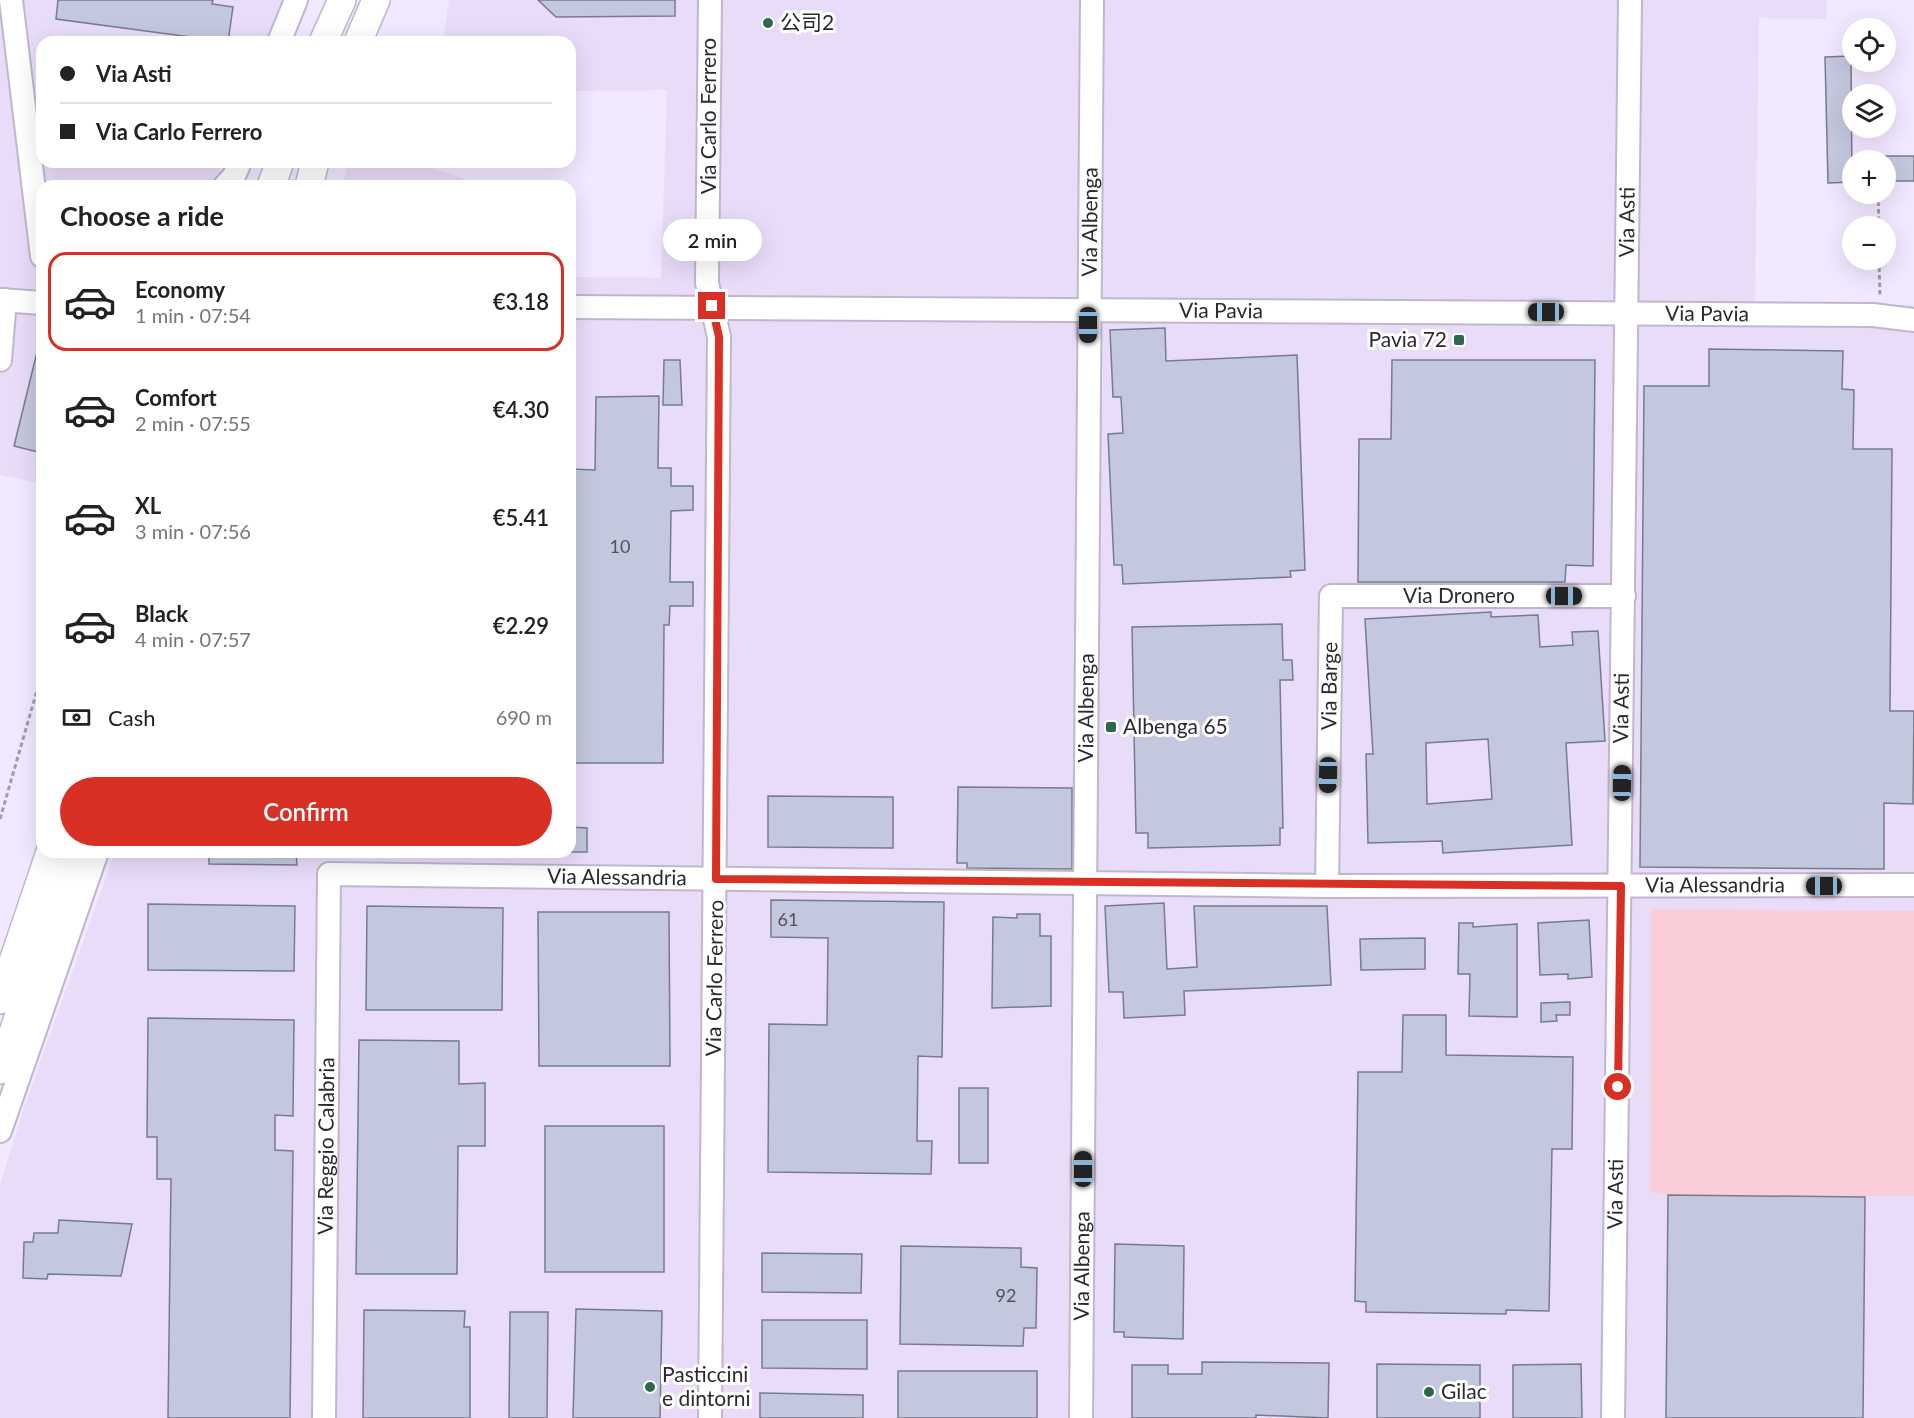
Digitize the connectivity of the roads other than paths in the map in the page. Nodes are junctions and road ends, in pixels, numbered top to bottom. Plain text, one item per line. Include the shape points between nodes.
1 (11, 0) edge
2 (296, 0) edge
3 (342, 0) edge
4 (376, 0) edge
5 (710, 0) edge
6 (1092, 0) edge
7 (1630, 0) edge
8 (7, 23) edge
9 (281, 36) edge
10 (326, 36) edge
11 (361, 36) edge
12 (36, 216) edge
13 (3, 300) edge
14 (36, 303) edge
15 (712, 306) junction
16 (576, 307) edge
17 (1914, 307) edge
18 (1088, 309) junction
19 (1876, 310) junction
20 (1625, 313) junction
21 (1914, 320) edge
22 (0, 360) edge
23 (1331, 596) joint
24 (1624, 596) junction
25 (48, 858) edge
26 (73, 858) edge
27 (95, 858) edge
28 (329, 874) joint
29 (716, 879) junction
30 (1084, 884) junction
31 (1914, 885) edge
32 (1327, 886) junction
33 (1621, 886) junction
34 (0, 1000) edge
35 (0, 1070) edge
36 (0, 1131) edge
37 (324, 1418) edge
38 (710, 1418) edge
39 (1081, 1418) edge
40 (1613, 1418) edge

1 - 8 street
2 - 9 street
3 - 10 main road
4 - 11 main road
5 - 15 street, Via Carlo Ferrero via 707,283
6 - 18 street, Via Albenga
7 - 20 street, Via Asti
8 - 12 street
13 - 14 street
13 - 22 street
15 - 16 street, Via Pavia
15 - 18 street, Via Pavia
15 - 29 street, Via Carlo Ferrero via 719,337
17 - 19 street, Via Pavia
18 - 20 street, Via Pavia
18 - 30 street, Via Albenga
19 - 20 street, Via Pavia
19 - 21 street, Via Pavia
20 - 24 street, Via Asti
23 - 24 street, Via Dronero
23 - 32 street, Via Barge
24 - 33 street, Via Asti
25 - 34 main road
26 - 35 main road
27 - 36 street
28 - 29 street, Via Alessandria
28 - 37 street, Via Reggio Calabria
29 - 30 street, Via Alessandria
29 - 38 street, Via Carlo Ferrero
30 - 32 street, Via Alessandria
30 - 39 street, Via Albenga
31 - 33 street, Via Alessandria
32 - 33 street, Via Alessandria
33 - 40 street, Via Asti

